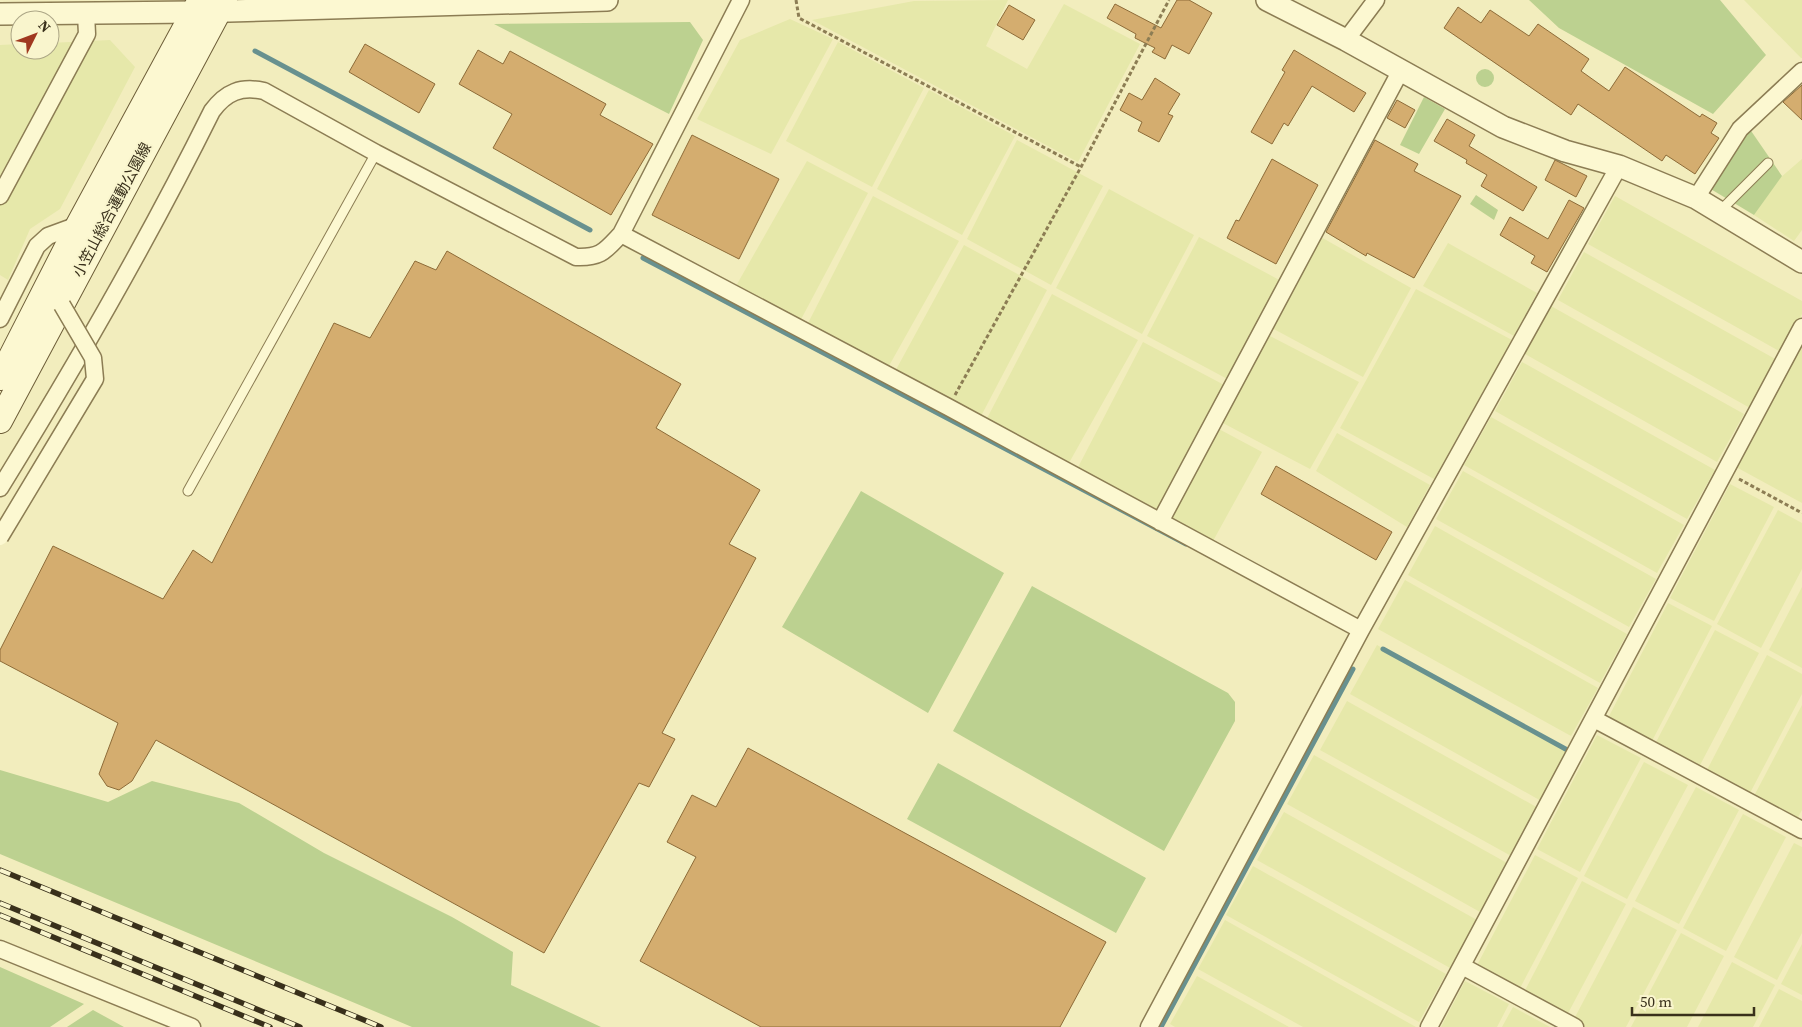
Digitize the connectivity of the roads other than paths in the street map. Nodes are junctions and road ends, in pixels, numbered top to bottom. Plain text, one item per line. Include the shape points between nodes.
1 (599, 0) edge
2 (607, 0) edge
3 (741, 0) edge
4 (1267, 0) edge
5 (1376, 0) edge
6 (366, 4) edge
7 (209, 6) edge
8 (44, 7) edge
9 (0, 14) edge
10 (86, 14) junction
11 (1346, 40) junction
12 (1401, 70) junction
13 (1802, 71) edge
14 (376, 153) junction
15 (1768, 163) dead end
16 (1619, 166) junction
17 (0, 196) edge
18 (1696, 198) junction
19 (1720, 211) junction
20 (78, 226) junction
21 (622, 234) junction
22 (1802, 262) edge
23 (62, 305) junction
24 (0, 318) edge
25 (1802, 328) edge
26 (0, 378) edge
27 (0, 421) edge
28 (0, 488) edge
29 (188, 491) dead end
30 (1160, 522) junction
31 (0, 537) edge
32 (1361, 630) junction
33 (1594, 719) junction
34 (1802, 830) edge
35 (0, 949) edge
36 (1462, 966) junction
37 (192, 1027) edge
38 (1150, 1027) edge
39 (1429, 1027) edge
40 (1575, 1027) edge

1 - 2 street
1 - 6 street
3 - 21 street
4 - 11 street
5 - 11 street
6 - 7 street
7 - 10 street
7 - 20 main road, 小笠山総合運動公園線
7 - 23 main road, 小笠山総合運動公園線
8 - 9 street
8 - 10 street
10 - 17 street via 87,34
11 - 12 street
12 - 16 street via 1502,127 1565,151
12 - 30 street
13 - 18 street via 1740,128
14 - 21 street via 576,257 593,258 607,250
14 - 28 street via 264,91 251,88 234,91 221,99 118,290
14 - 29 lane
15 - 19 lane
16 - 18 street
16 - 32 street
18 - 19 street
19 - 22 street
20 - 24 street via 48,236 37,246
20 - 26 main road, 小笠山総合運動公園線
21 - 30 street
23 - 27 main road, 小笠山総合運動公園線
23 - 31 street, bridge via 93,358 95,379
25 - 33 street
30 - 32 street
32 - 38 street
33 - 34 street
33 - 36 street
35 - 37 street
36 - 39 street
36 - 40 street

